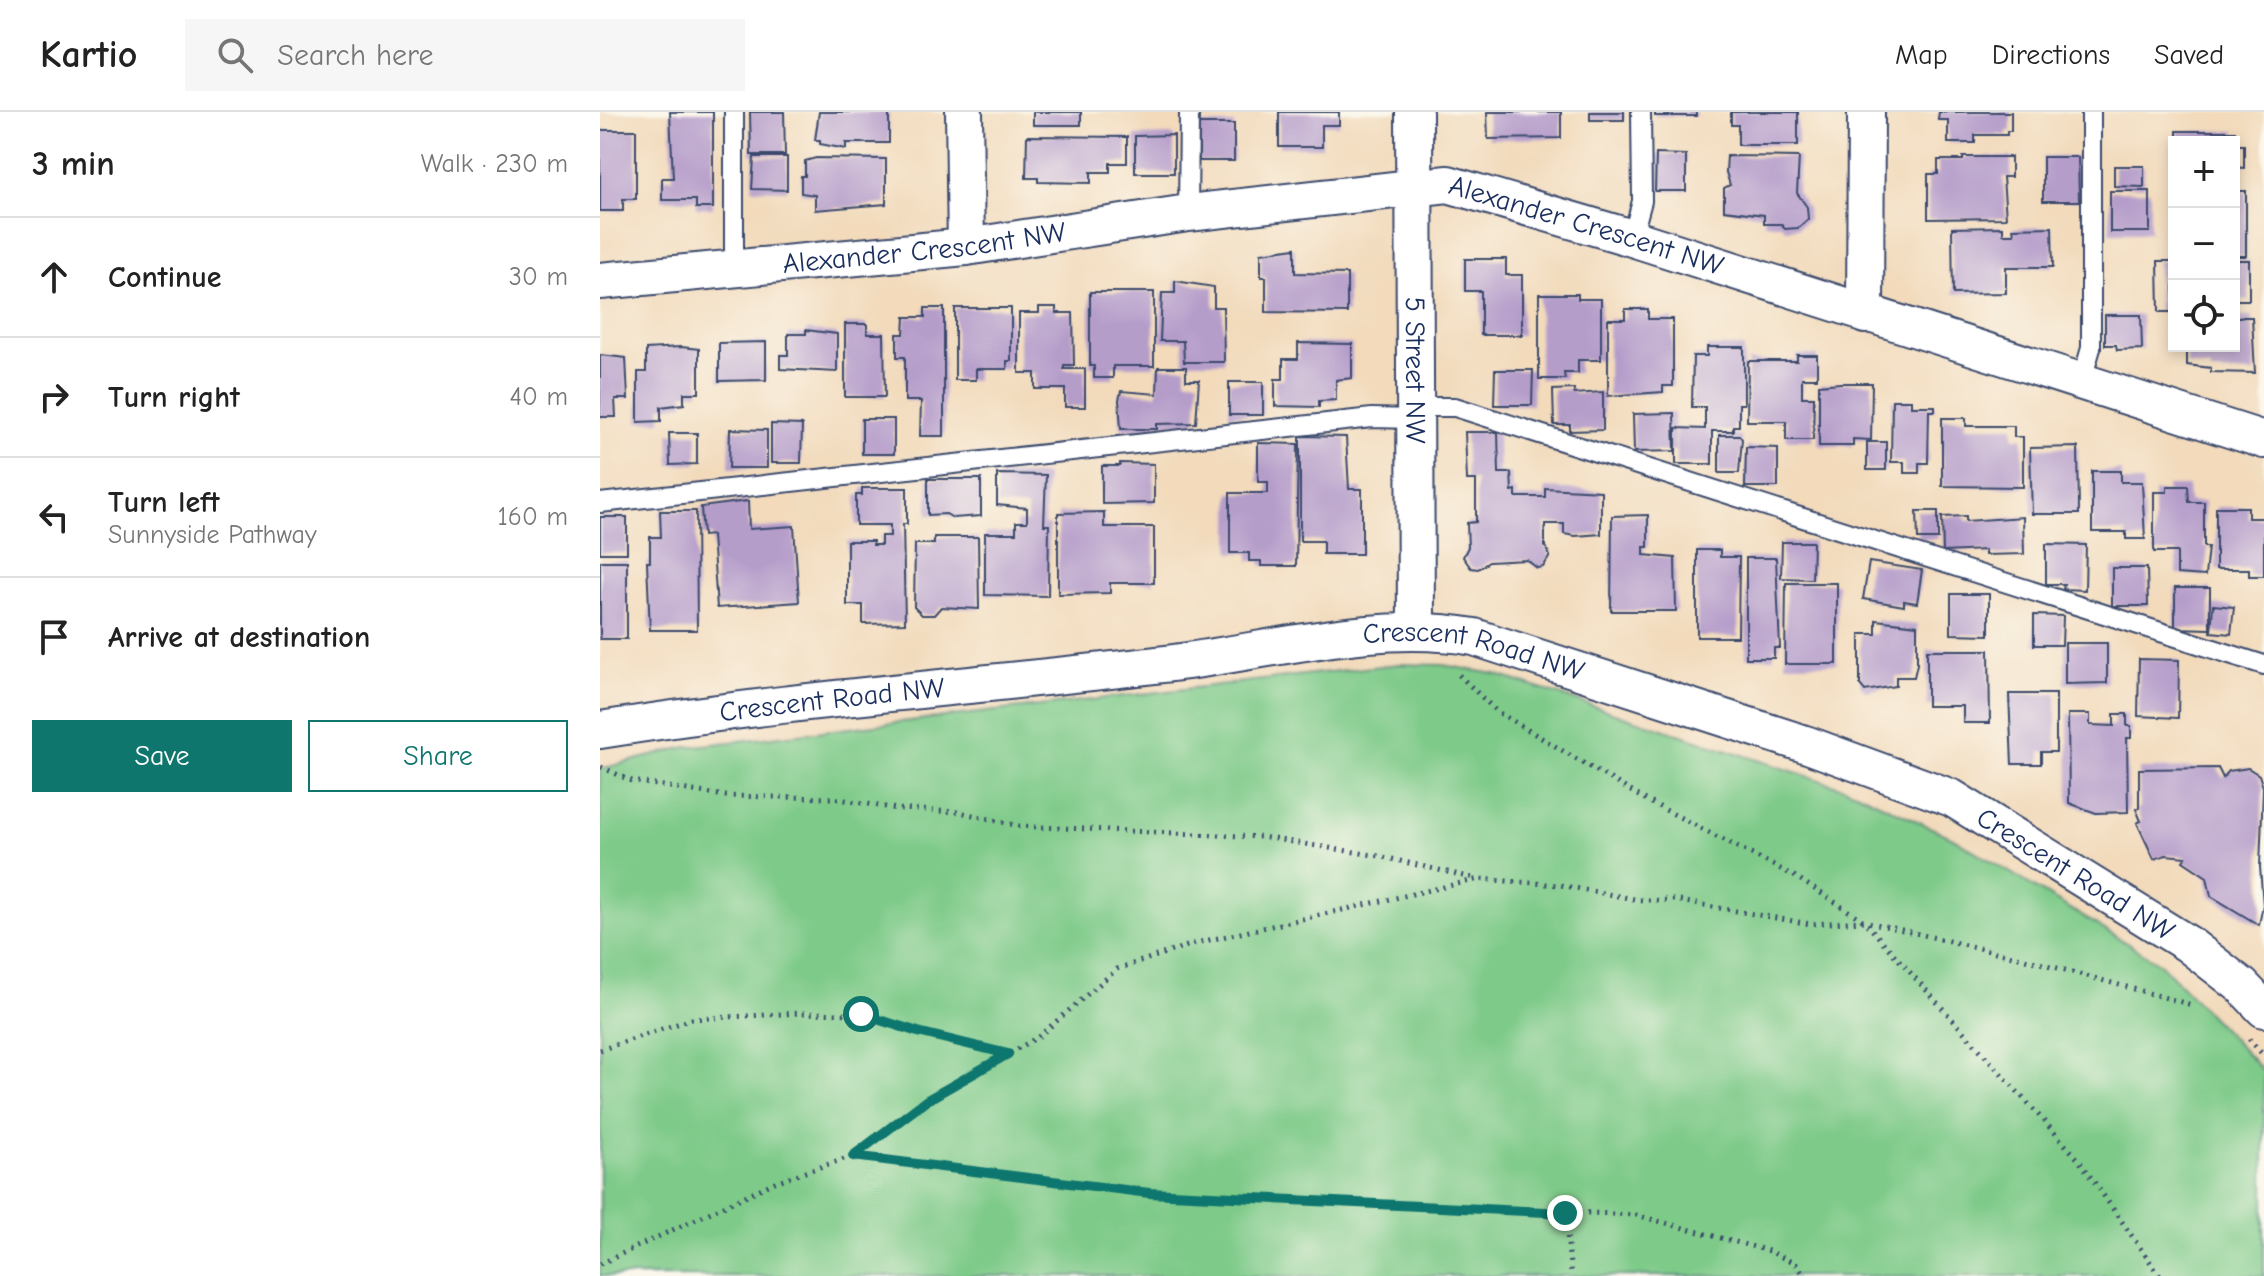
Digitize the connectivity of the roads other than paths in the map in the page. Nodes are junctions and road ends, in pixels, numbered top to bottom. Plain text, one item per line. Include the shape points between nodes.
1 (734, 112) edge
2 (964, 112) edge
3 (1189, 112) edge
4 (1414, 112) edge
5 (1641, 112) edge
6 (1866, 112) edge
7 (2091, 112) edge
8 (1414, 188) junction
9 (1188, 213) junction
10 (1632, 238) junction
11 (966, 247) junction
12 (734, 270) junction
13 (600, 281) edge
14 (1865, 315) junction
15 (2081, 383) junction
16 (1415, 413) junction
17 (2264, 440) edge
18 (600, 503) edge
19 (1416, 629) junction
20 (2264, 665) edge
21 (600, 730) edge
22 (2252, 1020) edge

1 - 12 lane
2 - 11 street
3 - 9 lane
4 - 8 street, 5 Street NW
5 - 10 lane via 1642,201
6 - 14 street
7 - 15 lane via 2091,348
8 - 9 street, Alexander Crescent NW
8 - 10 street, Alexander Crescent NW via 1448,184
8 - 16 street, 5 Street NW
9 - 11 street, Alexander Crescent NW
10 - 14 street, Alexander Crescent NW
11 - 12 street, Alexander Crescent NW
12 - 13 street, Alexander Crescent NW
14 - 15 street, Alexander Crescent NW
15 - 17 street, Alexander Crescent NW
16 - 18 lane
16 - 19 street, 5 Street NW
16 - 20 lane via 1455,407
19 - 21 street, Crescent Road NW via 1175,663 701,713
19 - 22 street, Crescent Road NW via 1474,637 1808,745 1952,798 2188,944 2242,986

